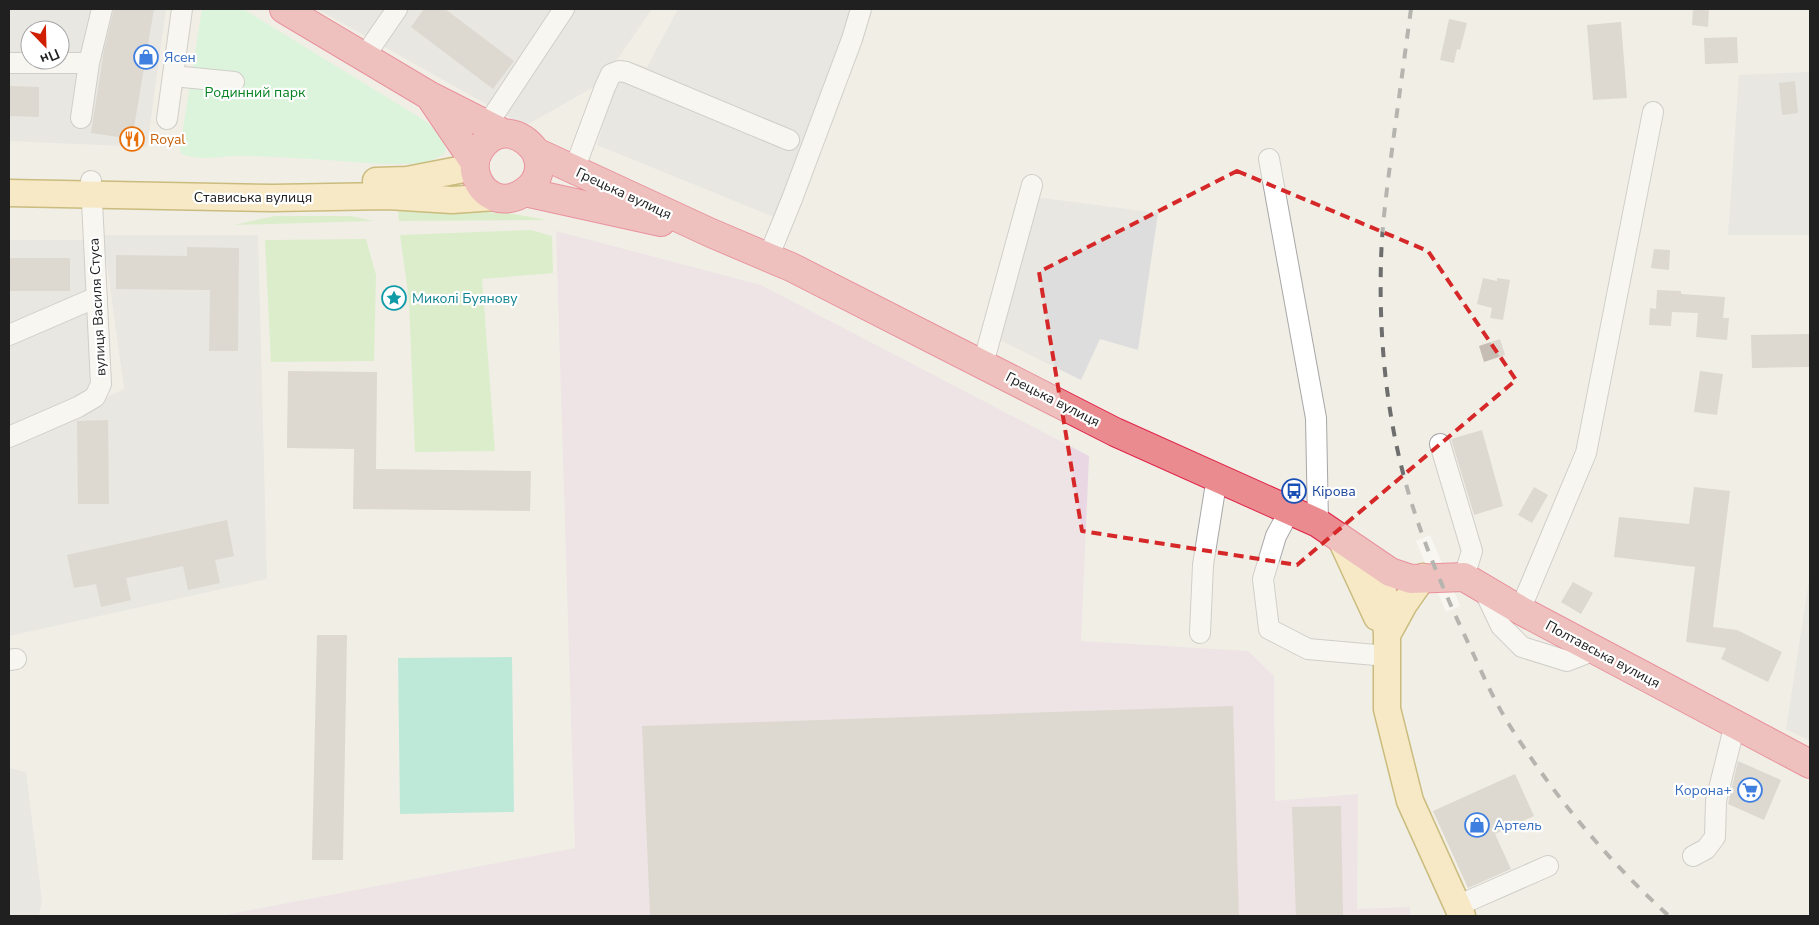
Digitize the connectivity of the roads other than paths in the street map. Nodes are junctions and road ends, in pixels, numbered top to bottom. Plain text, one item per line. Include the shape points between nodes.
1 (102, 9) edge
2 (182, 9) edge
3 (284, 9) edge
4 (397, 9) edge
5 (564, 9) edge
6 (861, 9) edge
7 (364, 57) junction
8 (9, 63) edge
9 (89, 63) junction
10 (173, 76) junction
11 (234, 82) dead end
12 (430, 96) junction
13 (1653, 112) dead end
14 (81, 118) dead end
15 (167, 119) dead end
16 (495, 129) junction
17 (789, 140) dead end
18 (536, 152) junction
19 (1269, 160) dead end
20 (474, 165) junction
21 (574, 170) junction
22 (9, 180) edge
23 (1032, 185) dead end
24 (92, 188) junction
25 (525, 192) junction
26 (9, 193) edge
27 (496, 197) junction
28 (711, 234) junction
29 (768, 258) junction
30 (97, 297) junction
31 (9, 335) edge
32 (984, 364) junction
33 (9, 436) edge
34 (1440, 444) dead end
35 (1217, 478) junction
36 (1290, 510) junction
37 (1329, 530) junction
38 (1381, 566) junction
39 (1423, 577) junction
40 (1474, 583) junction
41 (1520, 610) junction
42 (1200, 633) dead end
43 (1387, 646) junction
44 (1595, 650) junction
45 (1735, 724) junction
46 (1810, 764) edge
47 (1693, 856) dead end
48 (1548, 866) dead end
49 (1459, 911) edge

1 - 9 street
2 - 10 street
3 - 7 highway
4 - 7 street
5 - 16 street
6 - 29 street
7 - 12 highway
8 - 9 street
9 - 14 street
10 - 11 street
10 - 15 street
12 - 16 highway
12 - 20 highway
13 - 41 street via 1586,453
16 - 18 highway via 516,135
16 - 20 highway via 478,152
17 - 21 street via 619,71 611,74 605,87
18 - 21 highway, Грецька вулиця
18 - 25 highway via 540,166 537,179
19 - 37 street via 1316,418
20 - 24 main road, Стависька вулиця via 407,180
20 - 27 highway via 485,190
21 - 28 highway, Грецька вулиця
22 - 24 main road, Стависька вулиця
23 - 32 street
24 - 26 main road, Стависька вулиця
24 - 27 main road, Стависька вулиця via 273,198 388,196 452,200
24 - 30 street, вулиця Василя Стуса
25 - 27 highway via 513,198
25 - 28 highway, Грецька вулиця
28 - 29 highway, Грецька вулиця
29 - 32 highway, Грецька вулиця
30 - 31 street
30 - 33 street, вулиця Василя Стуса via 101,384 95,397
32 - 35 highway, Грецька вулиця via 1115,432
34 - 40 street via 1472,551
35 - 36 highway, Грецька вулиця
35 - 42 street via 1203,565
36 - 37 highway, Грецька вулиця
36 - 43 street via 1276,536 1263,579 1269,629 1308,650
37 - 38 highway, Грецька вулиця
37 - 43 main road via 1370,603
38 - 39 highway via 1411,579
38 - 43 main road
39 - 40 highway
39 - 43 main road via 1404,604
40 - 41 highway, Полтавська вулиця
40 - 44 street via 1501,626 1522,647 1567,661
41 - 44 highway, Полтавська вулиця
43 - 49 main road via 1387,709 1410,801
44 - 45 highway, Полтавська вулиця
45 - 46 highway, Полтавська вулиця
45 - 47 street via 1716,802 1714,837 1706,849
48 - 49 street

